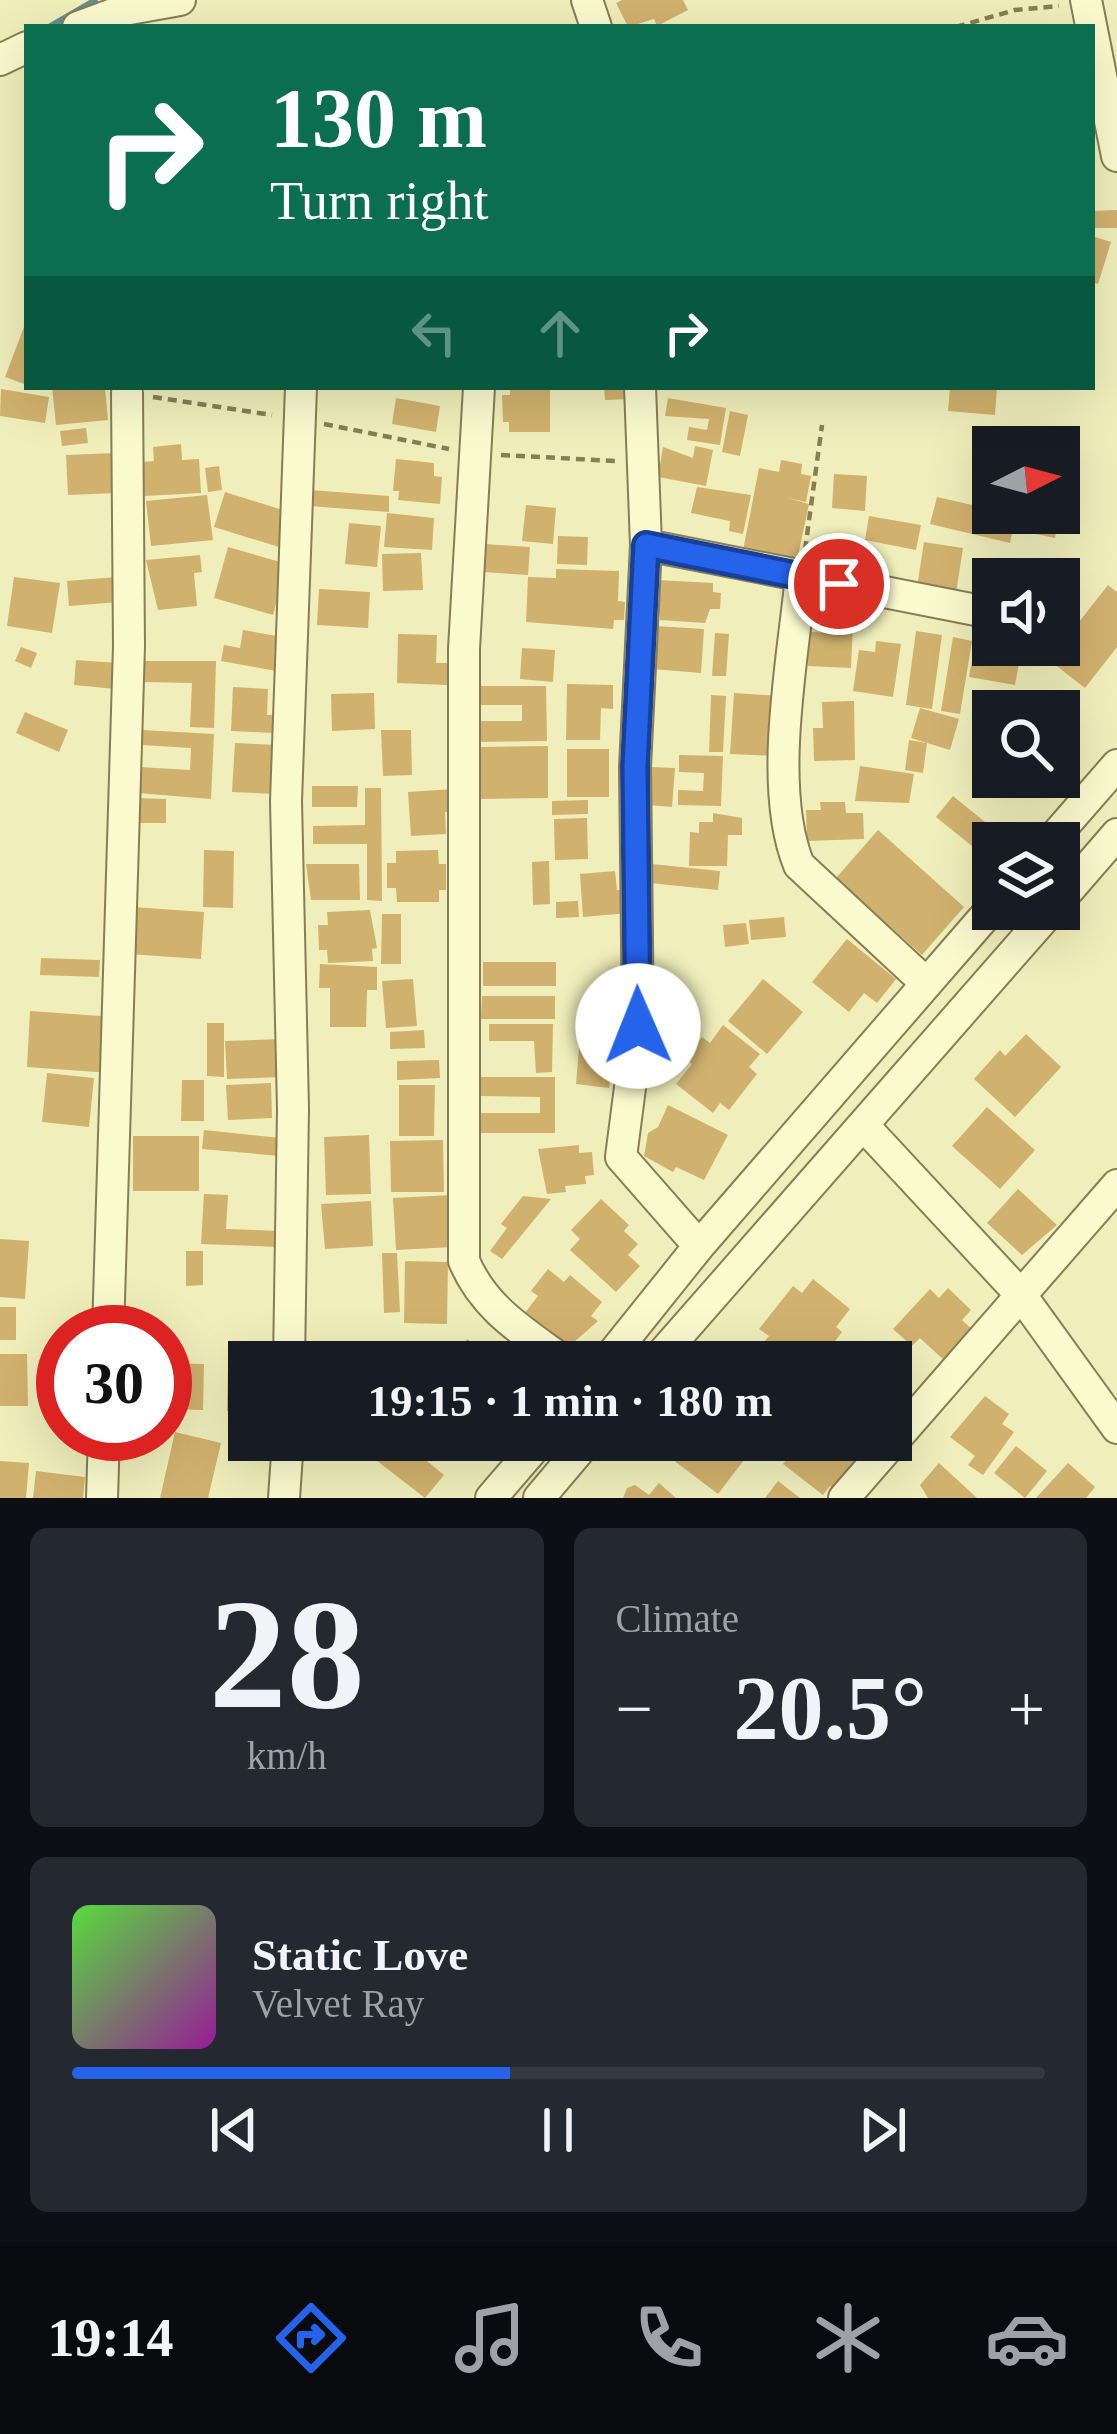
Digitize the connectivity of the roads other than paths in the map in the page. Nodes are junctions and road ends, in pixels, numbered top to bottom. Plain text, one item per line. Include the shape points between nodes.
1 (180, 0) edge
2 (86, 24) edge
3 (1095, 40) edge
4 (1117, 156) edge
5 (301, 390) edge
6 (479, 390) edge
7 (640, 390) edge
8 (127, 393) road end
9 (646, 545) junction
10 (801, 576) junction
11 (972, 609) edge
12 (1117, 765) edge
13 (1067, 822) edge
14 (1117, 834) edge
15 (1080, 877) edge
16 (973, 930) edge
17 (1034, 930) edge
18 (926, 983) junction
19 (864, 1126) junction
20 (1117, 1185) edge
21 (699, 1246) junction
22 (1021, 1295) junction
23 (109, 1305) edge
24 (289, 1341) edge
25 (536, 1341) edge
26 (623, 1341) edge
27 (674, 1341) edge
28 (1117, 1428) edge
29 (103, 1461) edge
30 (287, 1461) edge
31 (523, 1461) edge
32 (570, 1461) edge
33 (102, 1498) edge
34 (284, 1498) edge
35 (491, 1498) edge
36 (539, 1498) edge
37 (844, 1498) edge

1 - 2 street
3 - 4 street
5 - 24 street via 286,801
6 - 25 street via 464,649 464,1261 497,1312
7 - 9 street
8 - 23 street via 129,646
9 - 10 street
9 - 21 street via 635,766 638,1026 621,1157
10 - 11 street
10 - 18 street via 785,746 789,842 799,865
12 - 13 street
14 - 15 street
16 - 18 street
17 - 19 street
18 - 21 street
19 - 22 street
19 - 27 street
20 - 22 street
21 - 26 street
22 - 28 street
22 - 37 street
29 - 33 street
30 - 34 street
31 - 35 street
32 - 36 street

